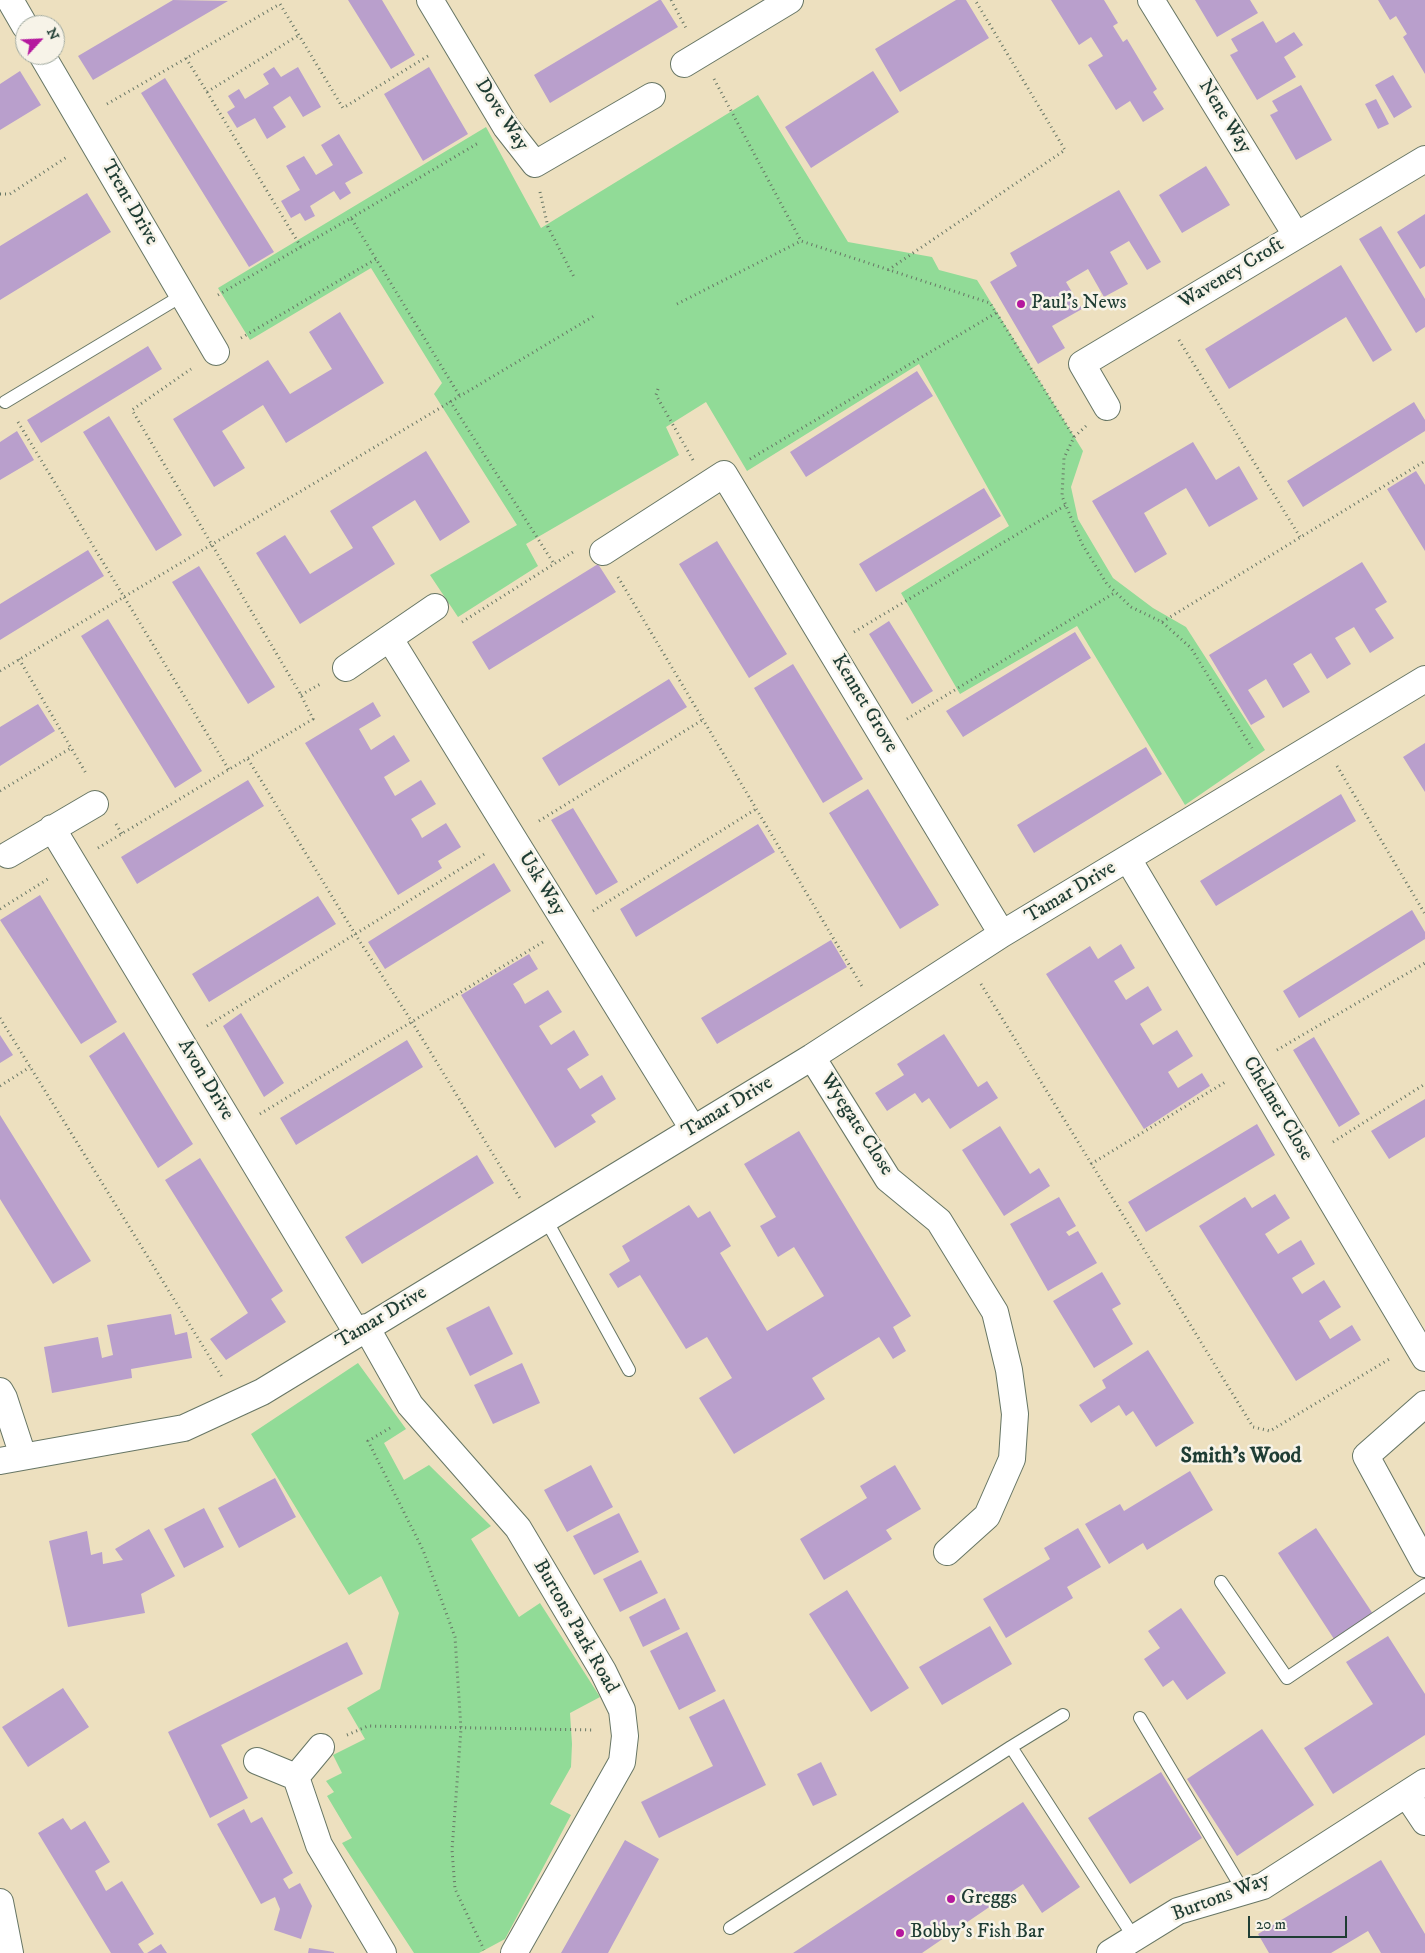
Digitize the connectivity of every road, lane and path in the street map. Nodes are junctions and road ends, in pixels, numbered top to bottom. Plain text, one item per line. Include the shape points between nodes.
1 (10, 0) edge
2 (430, 0) edge
3 (790, 0) edge
4 (976, 0) edge
5 (1151, 0) edge
6 (19, 15) edge
7 (299, 35) junction
8 (454, 40) junction
9 (186, 58) junction
10 (692, 59) joint
11 (48, 65) edge
12 (207, 92) junction
13 (652, 96) dead end
14 (506, 127) junction
15 (87, 130) junction
16 (1425, 159) edge
17 (534, 164) junction
18 (0, 194) edge
19 (352, 218) junction
20 (1296, 235) junction
21 (801, 241) junction
22 (301, 246) junction
23 (376, 259) junction
24 (888, 270) junction
25 (575, 279) dead end
26 (187, 302) junction
27 (677, 304) dead end
28 (996, 313) junction
29 (1164, 315) junction
30 (594, 316) dead end
31 (216, 352) junction
32 (658, 389) dead end
33 (459, 395) junction
34 (450, 401) junction
35 (5, 402) dead end
36 (1107, 407) joint
37 (15, 416) dead end
38 (1074, 436) junction
39 (1425, 461) edge
40 (715, 479) junction
41 (1066, 505) junction
42 (1300, 537) junction
43 (210, 545) junction
44 (603, 552) junction
45 (554, 564) junction
46 (1116, 592) junction
47 (124, 596) junction
48 (435, 607) joint
49 (1162, 622) junction
50 (390, 639) junction
51 (830, 647) junction
52 (19, 659) junction
53 (346, 668) dead end
54 (0, 671) edge
55 (1425, 679) edge
56 (704, 719) junction
57 (882, 734) junction
58 (1322, 742) junction
59 (71, 748) junction
60 (248, 758) junction
61 (229, 770) junction
62 (1268, 774) junction
63 (89, 777) dead end
64 (0, 792) edge
65 (756, 809) junction
66 (104, 810) joint
67 (52, 828) junction
68 (122, 834) junction
69 (512, 837) junction
70 (8, 855) dead end
71 (1128, 860) junction
72 (74, 863) junction
73 (0, 909) edge
74 (1425, 914) edge
75 (568, 927) junction
76 (355, 934) junction
77 (1002, 934) junction
78 (965, 958) junction
79 (879, 1014) junction
80 (0, 1018) edge
81 (412, 1022) junction
82 (181, 1042) junction
83 (812, 1057) junction
84 (30, 1067) junction
85 (1425, 1084) edge
86 (0, 1086) edge
87 (693, 1129) junction
88 (235, 1130) junction
89 (1307, 1159) junction
90 (540, 1221) junction
91 (361, 1330) junction
92 (1421, 1350) edge
93 (629, 1370) dead end
94 (0, 1391) edge
95 (238, 1403) junction
96 (1425, 1404) edge
97 (417, 1412) junction
98 (11, 1459) edge
99 (947, 1552) dead end
100 (1425, 1564) edge
101 (1221, 1582) dead end
102 (1425, 1585) edge
103 (1063, 1716) dead end
104 (1140, 1718) dead end
105 (461, 1729) junction
106 (624, 1730) junction
107 (321, 1747) joint
108 (1011, 1747) junction
109 (257, 1761) dead end
110 (296, 1777) junction
111 (1416, 1788) edge
112 (1425, 1822) edge
113 (1244, 1892) junction
114 (0, 1902) edge
115 (730, 1928) dead end
116 (1135, 1938) junction
117 (10, 1953) edge
118 (383, 1953) edge
119 (485, 1953) edge
120 (514, 1953) edge
121 (1110, 1953) edge

1 - 6 street
2 - 8 street, Dove Way
3 - 10 street
4 - 24 path via 1065,150
5 - 20 street, Nene Way
7 - 8 path via 343,108
7 - 9 path via 280,4
7 - 12 path
8 - 14 street, Dove Way
9 - 12 path
9 - 15 path
10 - 21 path
11 - 15 street, Trent Drive
12 - 22 path
13 - 17 street, Dove Way
14 - 17 street, Dove Way
14 - 19 path
15 - 18 path via 10,194
15 - 26 street, Trent Drive
16 - 20 street, Waveney Croft
17 - 25 path via 548,227
19 - 22 path
19 - 23 path
20 - 29 street, Waveney Croft
21 - 24 path
21 - 27 path
22 - 26 path
23 - 31 path
23 - 33 path
24 - 28 path via 990,303
26 - 31 street, Trent Drive
26 - 35 lane
28 - 38 path
28 - 40 path
29 - 36 street, Waveney Croft via 1082,364
29 - 42 path
30 - 33 path
31 - 43 path via 132,410
32 - 40 path via 656,395
33 - 34 path
34 - 43 path
34 - 45 path
36 - 38 path
37 - 47 path
38 - 41 path via 1064,458 1062,496
39 - 42 path
40 - 44 street
40 - 51 street, Kennet Grove
41 - 46 path via 1082,544 1107,584
41 - 51 path
42 - 49 path
43 - 47 path
43 - 60 path via 314,719
44 - 45 path via 593,539
44 - 56 path
45 - 48 path via 449,630
46 - 49 path via 1130,607
46 - 57 path
47 - 52 path
47 - 61 path
48 - 50 street
49 - 62 path via 1191,648
50 - 53 street
50 - 69 street, Usk Way
51 - 57 street, Kennet Grove
52 - 54 path
52 - 59 path
55 - 58 street, Tamar Drive
56 - 65 path
56 - 69 path
57 - 77 street, Kennet Grove
58 - 62 street, Tamar Drive
58 - 74 path
59 - 63 path
59 - 64 path
60 - 61 path
60 - 76 path
61 - 68 path
62 - 71 street, Tamar Drive
65 - 75 path
65 - 79 path
66 - 67 street
66 - 68 path
67 - 70 street
67 - 72 street, Avon Drive
68 - 72 path
69 - 75 street, Usk Way
69 - 76 path
71 - 77 street, Tamar Drive
71 - 89 street, Chelmer Close
72 - 73 path
72 - 82 street, Avon Drive
75 - 81 path
75 - 87 street, Usk Way
76 - 81 path
76 - 82 path
77 - 78 street, Tamar Drive
78 - 79 street, Tamar Drive
78 - 92 path via 1253,1428 1270,1431
79 - 83 street, Tamar Drive
80 - 84 path
81 - 88 path
81 - 90 path
82 - 88 street, Avon Drive
83 - 87 street, Tamar Drive
83 - 99 street, Wyegate Close via 888,1179 939,1221 995,1312 1010,1370 1015,1414 1012,1459 987,1516
84 - 86 path
84 - 95 path
85 - 89 path
87 - 90 street, Tamar Drive
88 - 91 street, Avon Drive
89 - 92 street, Chelmer Close
90 - 91 street, Tamar Drive
90 - 93 lane
91 - 95 street, Tamar Drive via 262,1392
91 - 97 street, Burtons Park Road
94 - 98 street via 4,1398
95 - 98 street, Tamar Drive via 184,1428
96 - 100 street via 1366,1456
97 - 105 path via 368,1441 423,1550 455,1637
97 - 106 street, Burtons Park Road via 518,1528 603,1671 622,1710
101 - 102 lane via 1287,1678
103 - 108 lane
104 - 113 lane
105 - 106 path
105 - 107 path via 368,1726
105 - 119 path via 452,1850 455,1888
106 - 120 street, Burtons Park Road via 622,1762
107 - 110 street
108 - 115 lane
108 - 116 lane
109 - 110 street
110 - 118 street via 319,1844
111 - 112 street
111 - 113 street, Burtons Way via 1263,1886
113 - 116 street, Burtons Way via 1178,1910
114 - 117 street
116 - 121 street, Burtons Way

